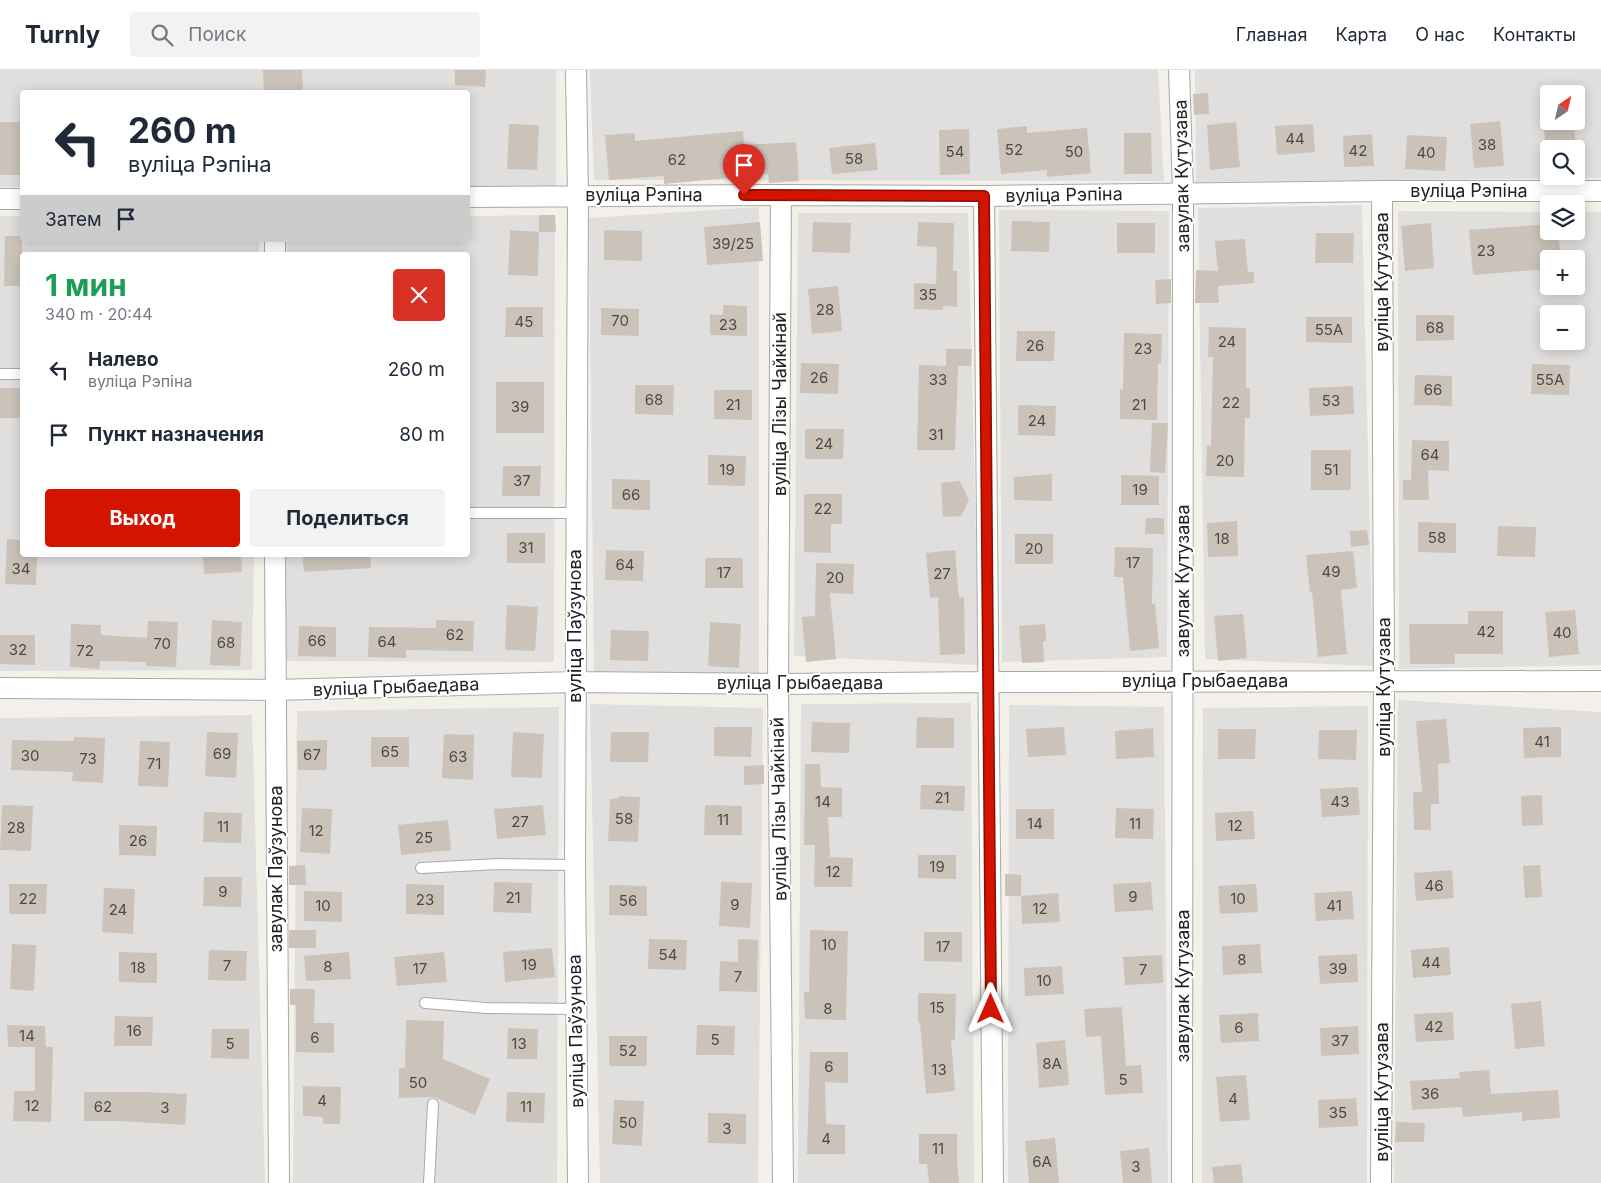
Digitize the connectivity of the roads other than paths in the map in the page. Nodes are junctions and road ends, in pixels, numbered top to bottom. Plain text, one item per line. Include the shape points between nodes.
1 (576, 70) edge
2 (1180, 70) edge
3 (1382, 191) junction
4 (1601, 191) edge
5 (1183, 192) junction
6 (781, 195) junction
7 (578, 196) junction
8 (984, 196) junction
9 (470, 197) edge
10 (0, 199) edge
11 (20, 199) edge
12 (0, 374) edge
13 (20, 374) edge
14 (470, 513) edge
15 (576, 513) junction
16 (275, 557) edge
17 (1384, 680) junction
18 (1601, 681) edge
19 (575, 682) junction
20 (989, 682) junction
21 (1183, 682) junction
22 (778, 684) junction
23 (0, 688) edge
24 (275, 690) junction
25 (575, 865) junction
26 (421, 868) dead end
27 (425, 1004) dead end
28 (576, 1009) junction
29 (433, 1104) dead end
30 (279, 1183) edge
31 (428, 1183) edge
32 (578, 1183) edge
33 (783, 1183) edge
34 (993, 1183) edge
35 (1182, 1183) edge
36 (1381, 1183) edge

1 - 7 street, вуліца Паўзунова
2 - 5 street, завулак Кутузава
3 - 4 street, вуліца Рэпіна
3 - 5 street, вуліца Рэпіна
3 - 17 street, вуліца Кутузава
5 - 8 street, вуліца Рэпіна
5 - 21 street, завулак Кутузава
6 - 7 street, вуліца Рэпіна
6 - 8 street, вуліца Рэпіна
6 - 22 street, вуліца Лізы Чайкінай
7 - 9 street, вуліца Рэпіна
7 - 15 street, вуліца Паўзунова
8 - 20 street
10 - 11 street
12 - 13 lane
14 - 15 lane
15 - 19 street, вуліца Паўзунова
16 - 24 street, завулак Паўзунова
17 - 18 street, вуліца Грыбаедава
17 - 21 street, вуліца Грыбаедава
17 - 36 street, вуліца Кутузава
19 - 22 street, вуліца Грыбаедава
19 - 24 street, вуліца Грыбаедава
19 - 25 street, вуліца Паўзунова
20 - 21 street, вуліца Грыбаедава
20 - 22 street, вуліца Грыбаедава
20 - 34 street
21 - 35 street, завулак Кутузава
22 - 33 street, вуліца Лізы Чайкінай
23 - 24 street, вуліца Грыбаедава
24 - 30 street, завулак Паўзунова
25 - 26 lane
25 - 28 street, вуліца Паўзунова
27 - 28 lane
28 - 32 street, вуліца Паўзунова
29 - 31 lane

